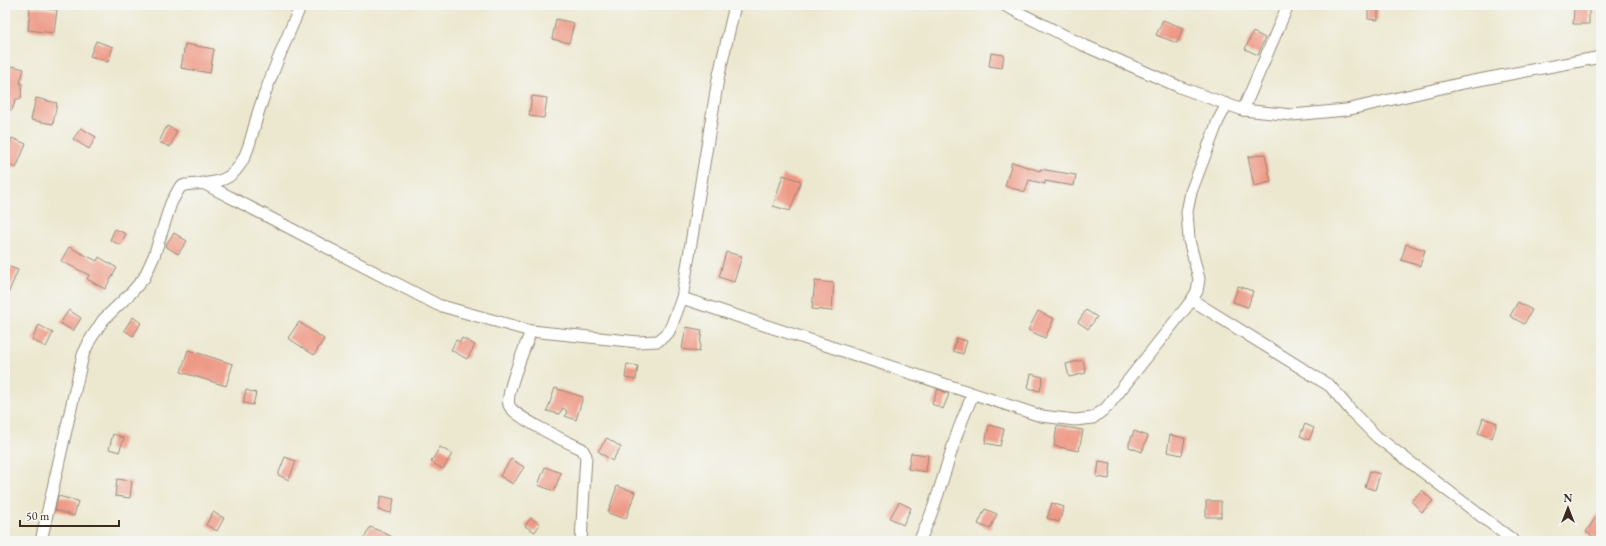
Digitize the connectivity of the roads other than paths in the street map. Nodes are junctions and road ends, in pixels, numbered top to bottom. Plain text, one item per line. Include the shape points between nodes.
1 (301, 5) edge
2 (735, 5) edge
3 (1004, 5) edge
4 (1288, 5) edge
5 (1601, 57) edge
6 (1227, 104) junction
7 (1243, 110) junction
8 (202, 183) junction
9 (682, 298) junction
10 (1192, 300) junction
11 (532, 331) junction
12 (973, 394) junction
13 (41, 541) edge
14 (581, 541) edge
15 (919, 541) edge
16 (1514, 541) edge

1 - 8 street via 263,100 248,148 236,170 218,182
2 - 9 street via 718,79
3 - 6 street via 1081,44 1182,88
4 - 7 street
5 - 7 street via 1463,83 1346,110 1292,115
6 - 7 street
6 - 10 street via 1191,192 1187,212 1199,279
8 - 11 street via 438,305
8 - 13 street via 180,187 175,194 144,278 104,320 82,355
9 - 11 street via 668,333 658,341 638,342
9 - 12 street
10 - 12 street via 1107,407 1093,418 1075,420 1041,416
10 - 16 street via 1330,386 1377,437
11 - 14 street via 509,393 509,406 526,420 582,449 586,456
12 - 15 street via 956,435 929,522

